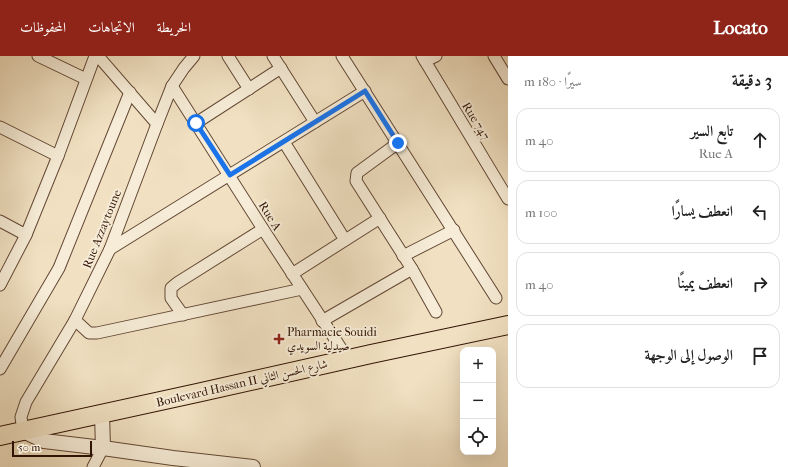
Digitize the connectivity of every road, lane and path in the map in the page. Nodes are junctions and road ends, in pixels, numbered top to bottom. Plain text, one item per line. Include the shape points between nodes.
1 (38, 56) edge
2 (94, 56) edge
3 (98, 56) edge
4 (194, 56) edge
5 (273, 56) edge
6 (342, 56) edge
7 (436, 56) edge
8 (494, 56) edge
9 (232, 57) edge
10 (423, 58) edge
11 (281, 68) junction
12 (508, 79) edge
13 (86, 80) junction
14 (172, 86) junction
15 (249, 88) junction
16 (365, 91) junction
17 (130, 92) junction
18 (315, 122) junction
19 (196, 123) junction
20 (157, 124) junction
21 (0, 128) edge
22 (284, 142) junction
23 (398, 143) junction
24 (58, 156) junction
25 (230, 175) junction
26 (508, 199) edge
27 (380, 218) junction
28 (0, 222) edge
29 (263, 229) junction
30 (454, 230) junction
31 (26, 235) junction
32 (345, 240) junction
33 (110, 249) junction
34 (403, 256) junction
35 (412, 269) junction
36 (292, 274) junction
37 (0, 285) edge
38 (302, 288) junction
39 (496, 298) dead end
40 (436, 312) dead end
41 (183, 315) junction
42 (75, 320) junction
43 (322, 321) junction
44 (508, 325) edge
45 (348, 359) junction
46 (0, 368) edge
47 (102, 414) junction
48 (23, 431) junction
49 (0, 436) edge
50 (103, 448) junction
51 (171, 463) edge
52 (238, 466) edge
53 (94, 467) edge
54 (253, 467) edge

1 - 13 street
2 - 13 street
3 - 17 street
4 - 14 street, Rue Azzaytoune
5 - 11 street
6 - 16 street
7 - 10 street
8 - 12 street
9 - 15 street
10 - 26 street, Rue 747
11 - 15 street
11 - 18 street
13 - 24 street
14 - 19 street, Rue A
14 - 20 street, Rue Azzaytoune
15 - 19 street
16 - 18 street
16 - 23 street
17 - 20 street
17 - 46 street via 59,268
18 - 22 street
19 - 25 street, Rue A
20 - 33 street, Rue Azzaytoune
21 - 24 street
22 - 25 street
22 - 32 street
23 - 27 street via 357,173 356,181
23 - 30 street
24 - 31 street
25 - 29 street, Rue A
25 - 33 street
27 - 32 street
27 - 34 street
28 - 31 street
29 - 36 street, Rue A
29 - 41 street via 171,288 172,298
30 - 34 street
30 - 39 street
31 - 37 street
32 - 36 street
33 - 42 street, Rue Azzaytoune
34 - 35 street
35 - 40 street
35 - 43 street
36 - 38 street, Rue A
38 - 41 street
38 - 43 street, Rue A
41 - 42 street via 97,333 89,332
42 - 48 street, Rue Azzaytoune via 26,402 22,417
43 - 45 street, Rue A
44 - 45 main road, Boulevard Hassan II شارع الحسن الثاني
45 - 47 main road, Boulevard Hassan II شارع الحسن الثاني
47 - 48 main road, Boulevard Hassan II شارع الحسن الثاني
47 - 50 street
48 - 49 main road, Boulevard Hassan II شارع الحسن الثاني
48 - 50 street via 44,441
50 - 51 street
50 - 53 street
51 - 52 street
52 - 54 street

